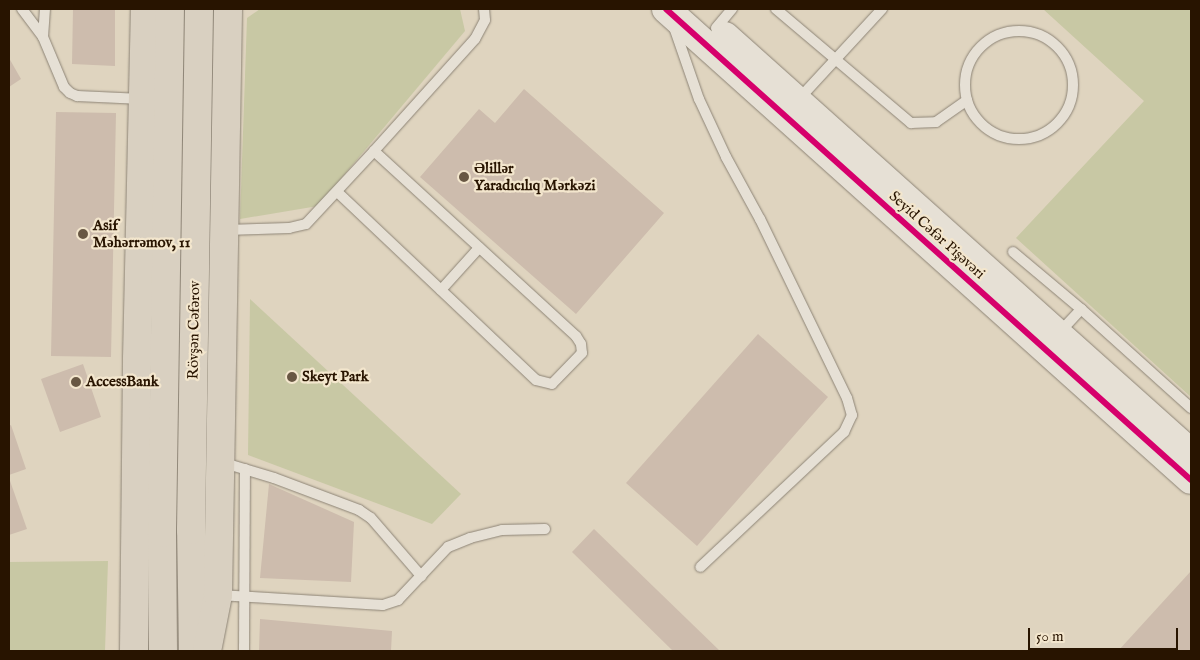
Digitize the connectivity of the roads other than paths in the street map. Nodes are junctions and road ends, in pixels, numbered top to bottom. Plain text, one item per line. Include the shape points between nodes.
1 (22, 9) edge
2 (45, 9) edge
3 (145, 9) edge
4 (170, 9) edge
5 (199, 9) edge
6 (228, 9) edge
7 (484, 9) edge
8 (776, 9) edge
9 (882, 9) edge
10 (676, 10) edge
11 (724, 18) edge
12 (43, 37) junction
13 (834, 60) junction
14 (143, 99) junction
15 (967, 100) junction
16 (797, 101) junction
17 (374, 152) junction
18 (337, 192) junction
19 (225, 230) junction
20 (479, 248) junction
21 (1013, 252) dead end
22 (441, 290) junction
23 (1081, 309) junction
24 (1058, 334) junction
25 (1191, 408) edge
26 (1191, 453) edge
27 (232, 466) junction
28 (1191, 480) edge
29 (545, 530) dead end
30 (700, 567) dead end
31 (421, 576) junction
32 (231, 596) junction
33 (134, 651) edge
34 (163, 651) edge
35 (193, 651) edge
36 (207, 651) edge
37 (244, 651) edge

1 - 12 lane
2 - 12 lane
3 - 14 main road
4 - 34 main road, Rövşən Cəfərov
5 - 35 main road, Rövşən Cəfərov via 191,530
6 - 19 main road
7 - 17 lane via 485,20 475,39
8 - 13 lane
9 - 13 lane
10 - 11 street, Seyid Cəfər Pişəvəri
10 - 28 street, Seyid Cəfər Pişəvəri
10 - 30 lane via 699,99 847,398 852,416 844,432
11 - 16 street, Seyid Cəfər Pişəvəri
12 - 14 lane via 64,87 70,93
13 - 15 lane via 911,123 936,122
13 - 16 lane
14 - 33 main road
15 - 15 lane via 972,112 990,130 1015,139 1028,138 1051,128 1061,118 1072,95 1070,69 1065,57 1047,39 1023,31 1010,32 986,42 977,51 966,75
16 - 24 street, Seyid Cəfər Pişəvəri
17 - 18 lane
17 - 20 lane
18 - 19 lane via 306,224 290,228
18 - 22 lane
19 - 27 main road
20 - 22 lane
20 - 22 lane via 576,336 582,354 552,384 544,384
21 - 23 lane
23 - 24 lane
23 - 25 lane
24 - 26 street, Seyid Cəfər Pişəvəri
27 - 31 lane via 359,510 371,518
27 - 32 main road
29 - 31 lane via 502,530 470,538 448,547
31 - 32 lane via 398,600 383,605
32 - 36 main road
32 - 37 lane

